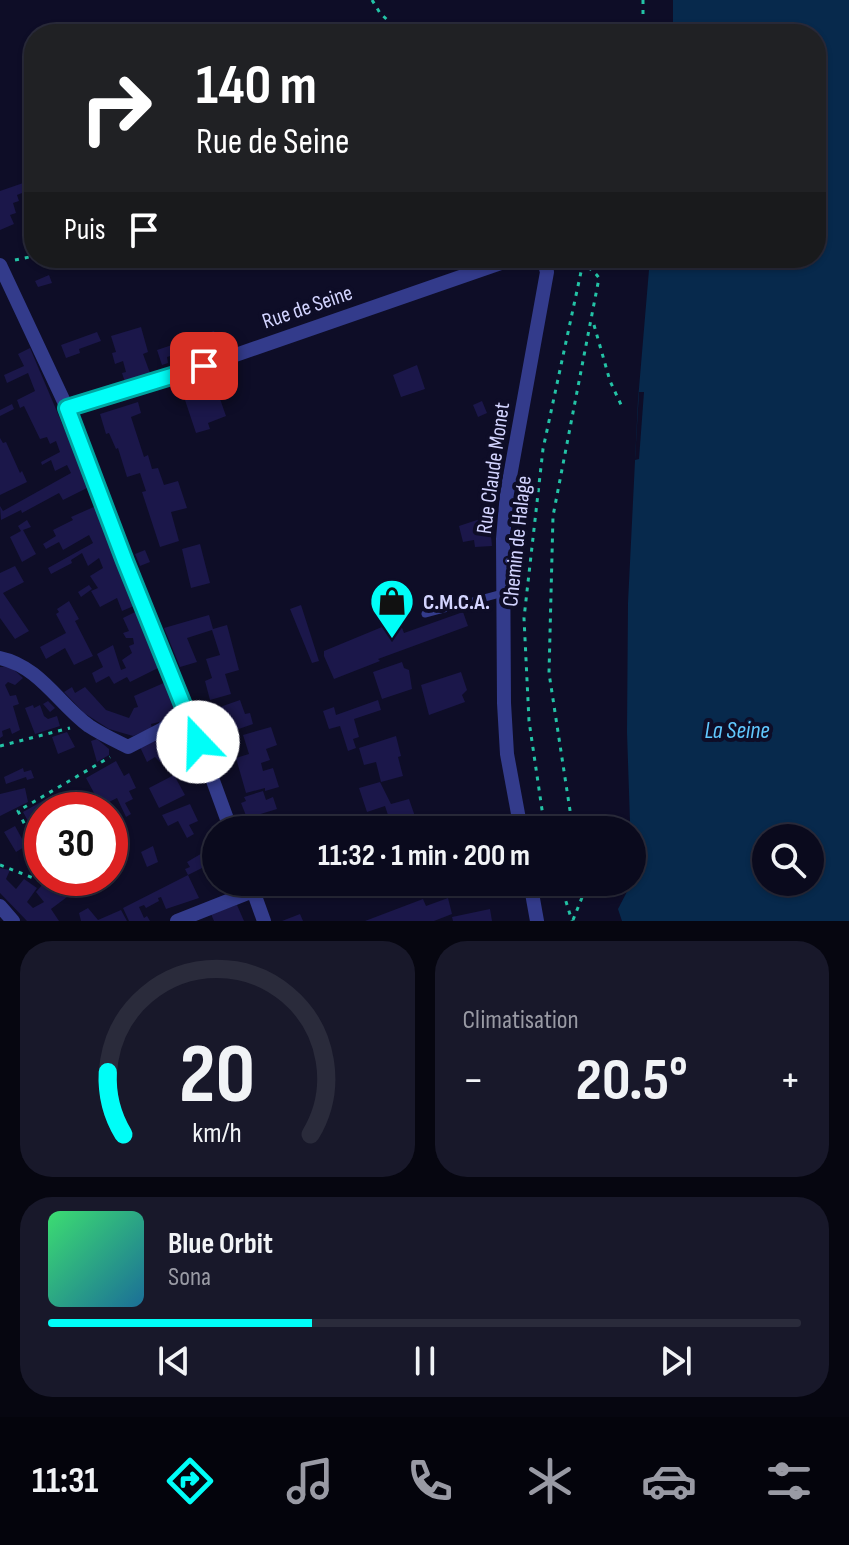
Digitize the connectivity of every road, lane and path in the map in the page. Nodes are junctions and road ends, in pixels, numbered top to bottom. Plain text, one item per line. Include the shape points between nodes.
1 (372, 0) edge
2 (643, 0) edge
3 (392, 24) edge
4 (643, 24) edge
5 (6, 263) edge
6 (486, 268) edge
7 (542, 268) edge
8 (581, 268) edge
9 (589, 268) edge
10 (593, 321) junction
11 (67, 408) junction
12 (623, 409) dead end
13 (503, 593) junction
14 (425, 614) dead end
15 (0, 658) edge
16 (188, 712) junction
17 (87, 724) junction
18 (0, 746) edge
19 (128, 747) junction
20 (51, 792) edge
21 (24, 808) edge
22 (226, 816) edge
23 (518, 816) edge
24 (543, 816) edge
25 (571, 816) edge
26 (24, 823) edge
27 (0, 865) edge
28 (24, 874) edge
29 (231, 896) edge
30 (254, 896) edge
31 (533, 896) edge
32 (564, 896) edge
33 (583, 896) edge
34 (0, 906) edge
35 (13, 921) edge
36 (177, 921) edge
37 (264, 921) edge
38 (537, 921) edge
39 (572, 921) edge

1 - 3 path
2 - 4 path
5 - 11 street
6 - 11 street, Rue de Seine
7 - 13 street, Rue Claude Monet via 507,493
8 - 24 path, Chemin de Halage via 543,449 524,618 529,721
9 - 10 path via 599,278
10 - 12 path
10 - 25 path via 553,516 549,673
11 - 16 street
13 - 14 lane
13 - 23 street, Rue Claude Monet via 507,754
15 - 17 street via 28,670
16 - 19 street
16 - 22 street
17 - 18 path
17 - 19 street
19 - 20 path
21 - 26 path via 18,811
27 - 28 path
29 - 36 street
30 - 37 street
31 - 38 street
32 - 39 path
33 - 39 path
34 - 35 street

